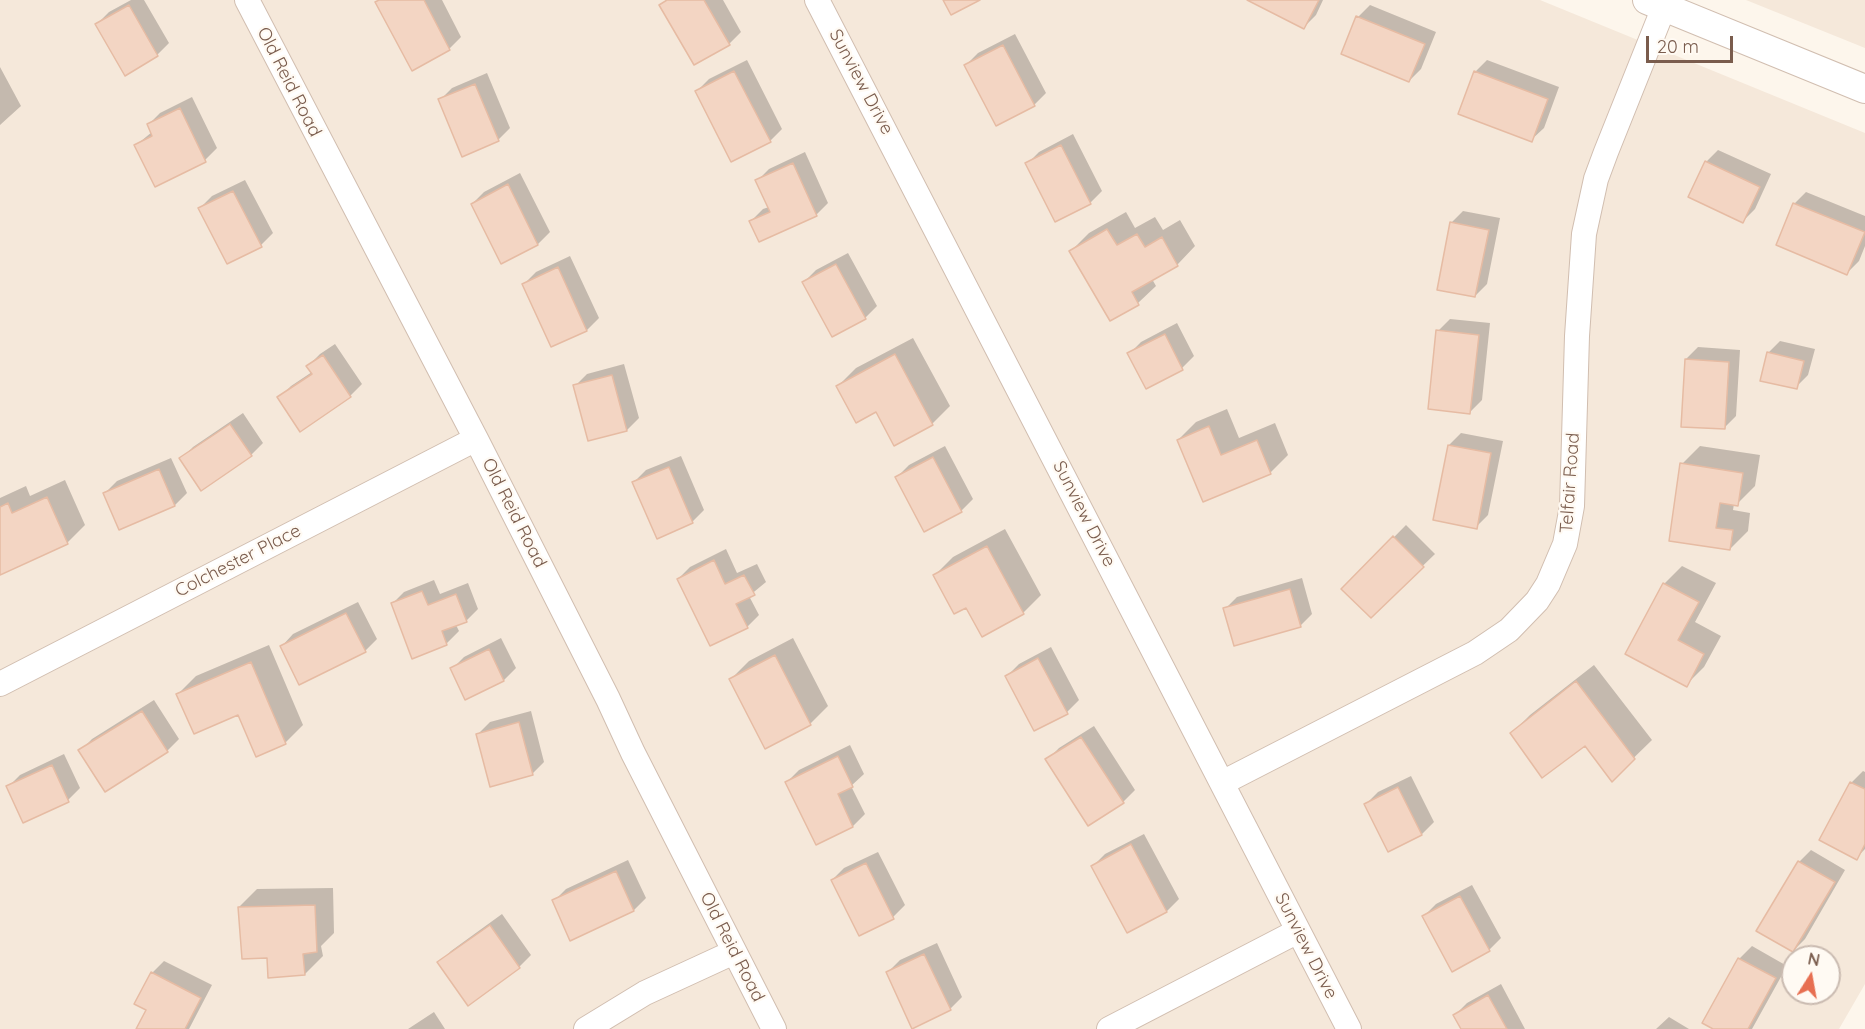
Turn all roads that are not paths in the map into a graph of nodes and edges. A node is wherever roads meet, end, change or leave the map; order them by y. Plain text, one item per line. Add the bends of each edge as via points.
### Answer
1 (247, 0) edge
2 (817, 0) edge
3 (1656, 3) edge
4 (1865, 89) edge
5 (476, 439) junction
6 (0, 684) edge
7 (1222, 783) junction
8 (1298, 932) junction
9 (734, 952) junction
10 (586, 1029) edge
11 (774, 1029) edge
12 (1109, 1029) edge
13 (1349, 1029) edge

1 - 5 street, Old Reid Road
2 - 7 street, Sunview Drive
3 - 4 street
3 - 7 street, Telfair Road via 1596,179 1584,234 1572,506 1565,544 1548,584 1509,630 1475,653
5 - 6 street, Colchester Place
5 - 9 street, Old Reid Road
7 - 8 street, Sunview Drive
8 - 12 street
8 - 13 street, Sunview Drive
9 - 10 street via 645,993
9 - 11 street, Old Reid Road

